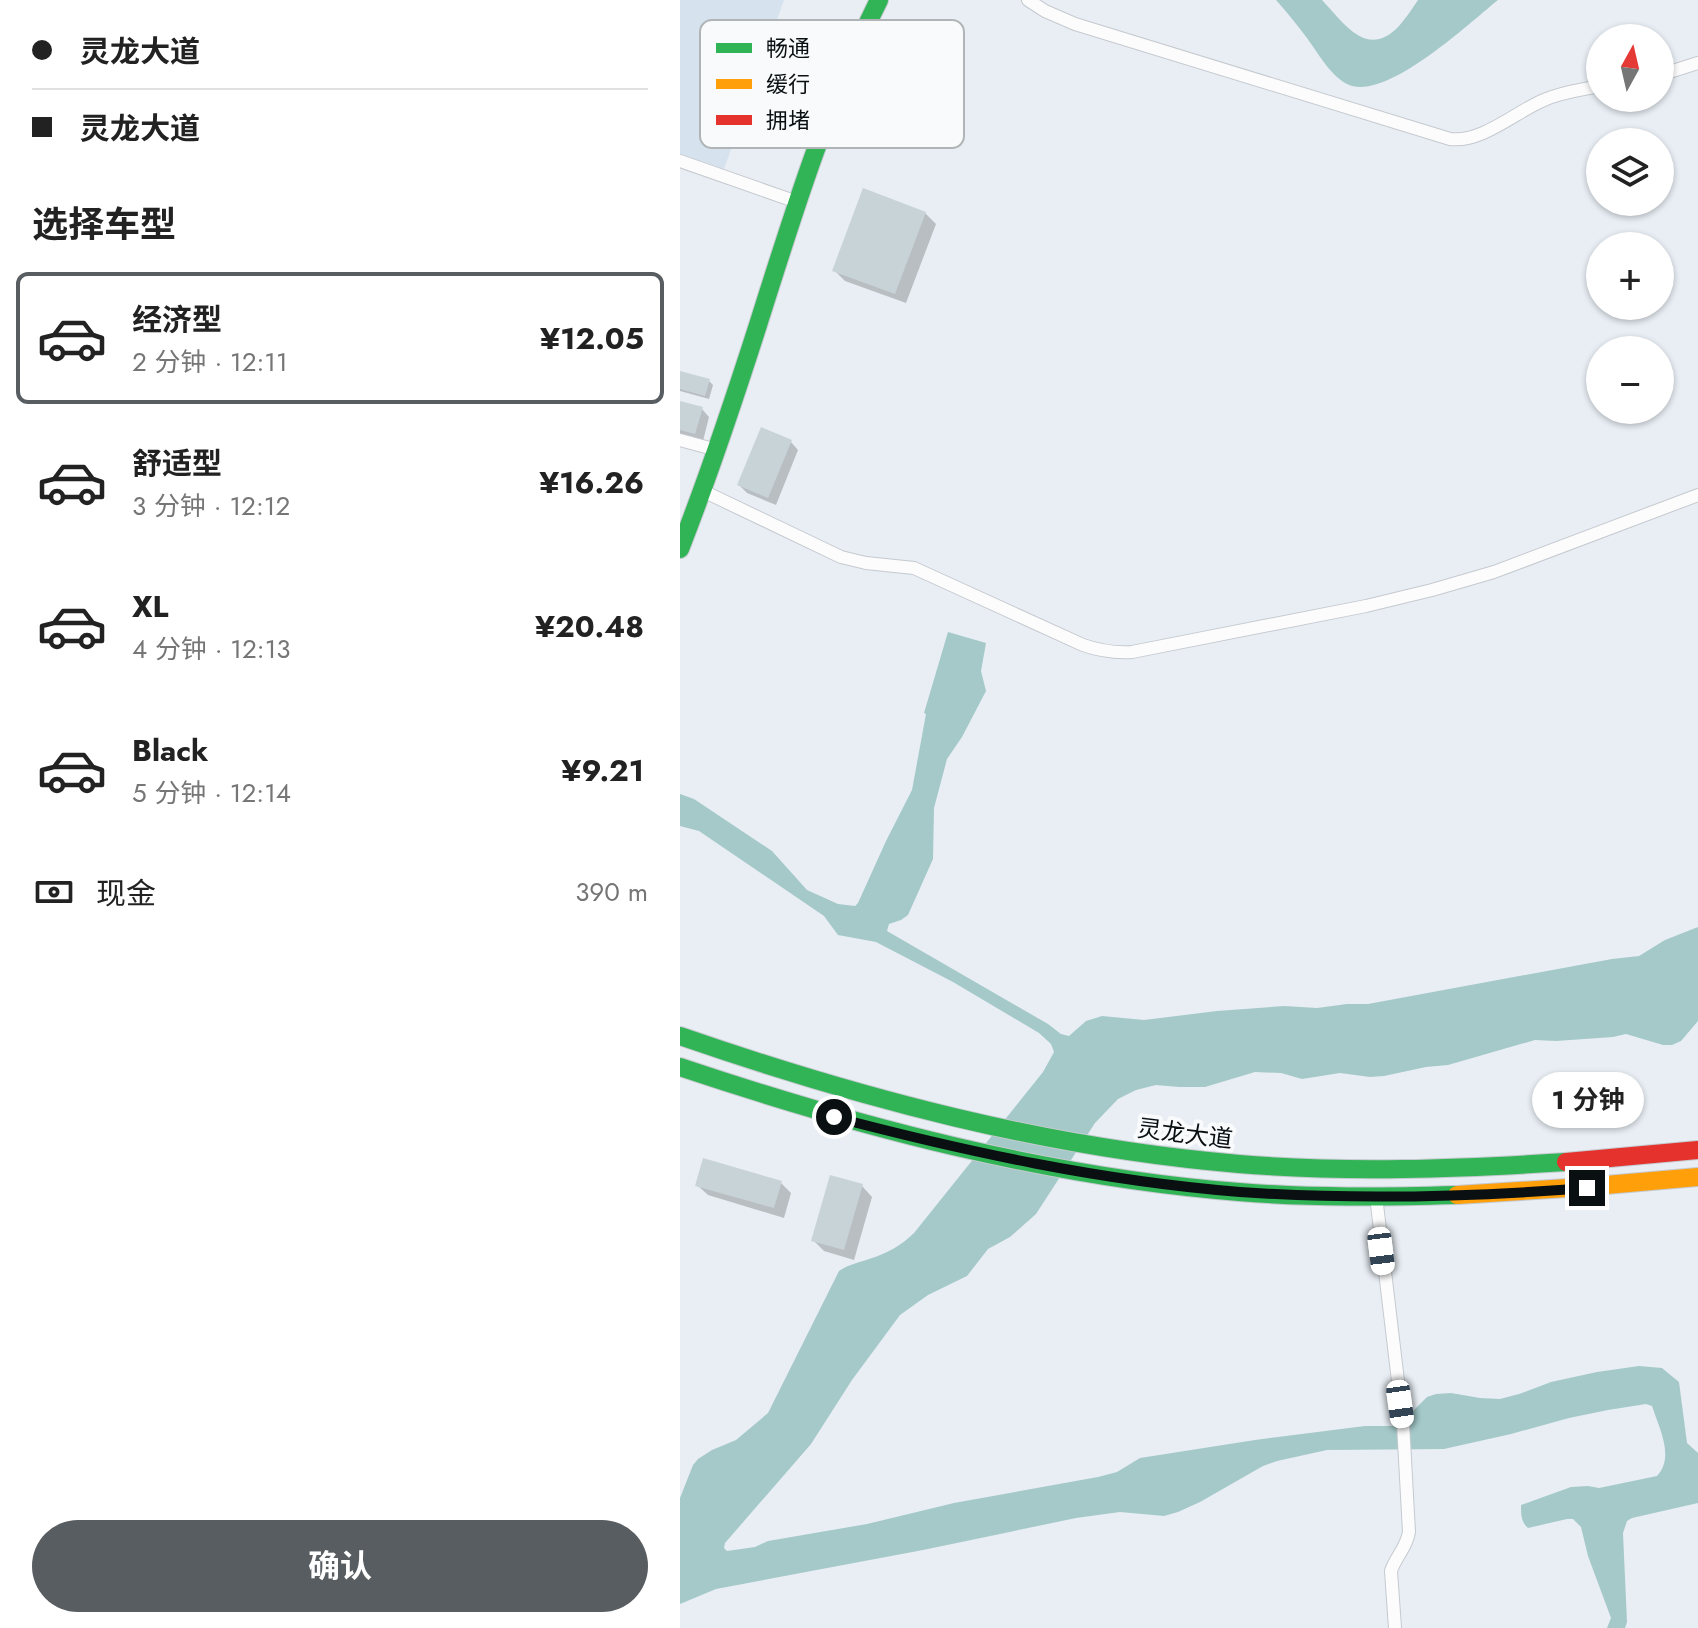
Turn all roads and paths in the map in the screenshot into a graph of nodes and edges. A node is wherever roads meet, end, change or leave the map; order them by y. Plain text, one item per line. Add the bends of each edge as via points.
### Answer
1 (879, 0) edge
2 (1028, 0) edge
3 (869, 20) edge
4 (1698, 63) edge
5 (1674, 71) edge
6 (1586, 89) edge
7 (816, 148) edge
8 (680, 161) edge
9 (797, 202) junction
10 (680, 440) edge
11 (717, 450) junction
12 (703, 491) junction
13 (1698, 495) edge
14 (680, 549) edge
15 (680, 1036) edge
16 (680, 1067) edge
17 (1698, 1150) edge
18 (1698, 1177) edge
19 (1376, 1196) junction
20 (1395, 1628) edge

1 - 3 main road
2 - 6 street via 1075,24 1450,139 1477,135 1541,101
4 - 5 street
7 - 9 main road
8 - 9 street
9 - 11 main road
10 - 11 street
11 - 12 main road
12 - 13 street via 841,557 914,568 1083,645 1119,652 1432,590
12 - 14 main road
15 - 17 main road, 灵龙大道 via 842,1090 981,1125 1097,1147 1242,1164 1513,1166
16 - 19 main road via 834,1117 1083,1172 1240,1192
18 - 19 main road via 1515,1193
19 - 20 street via 1403,1423 1409,1532 1391,1571

